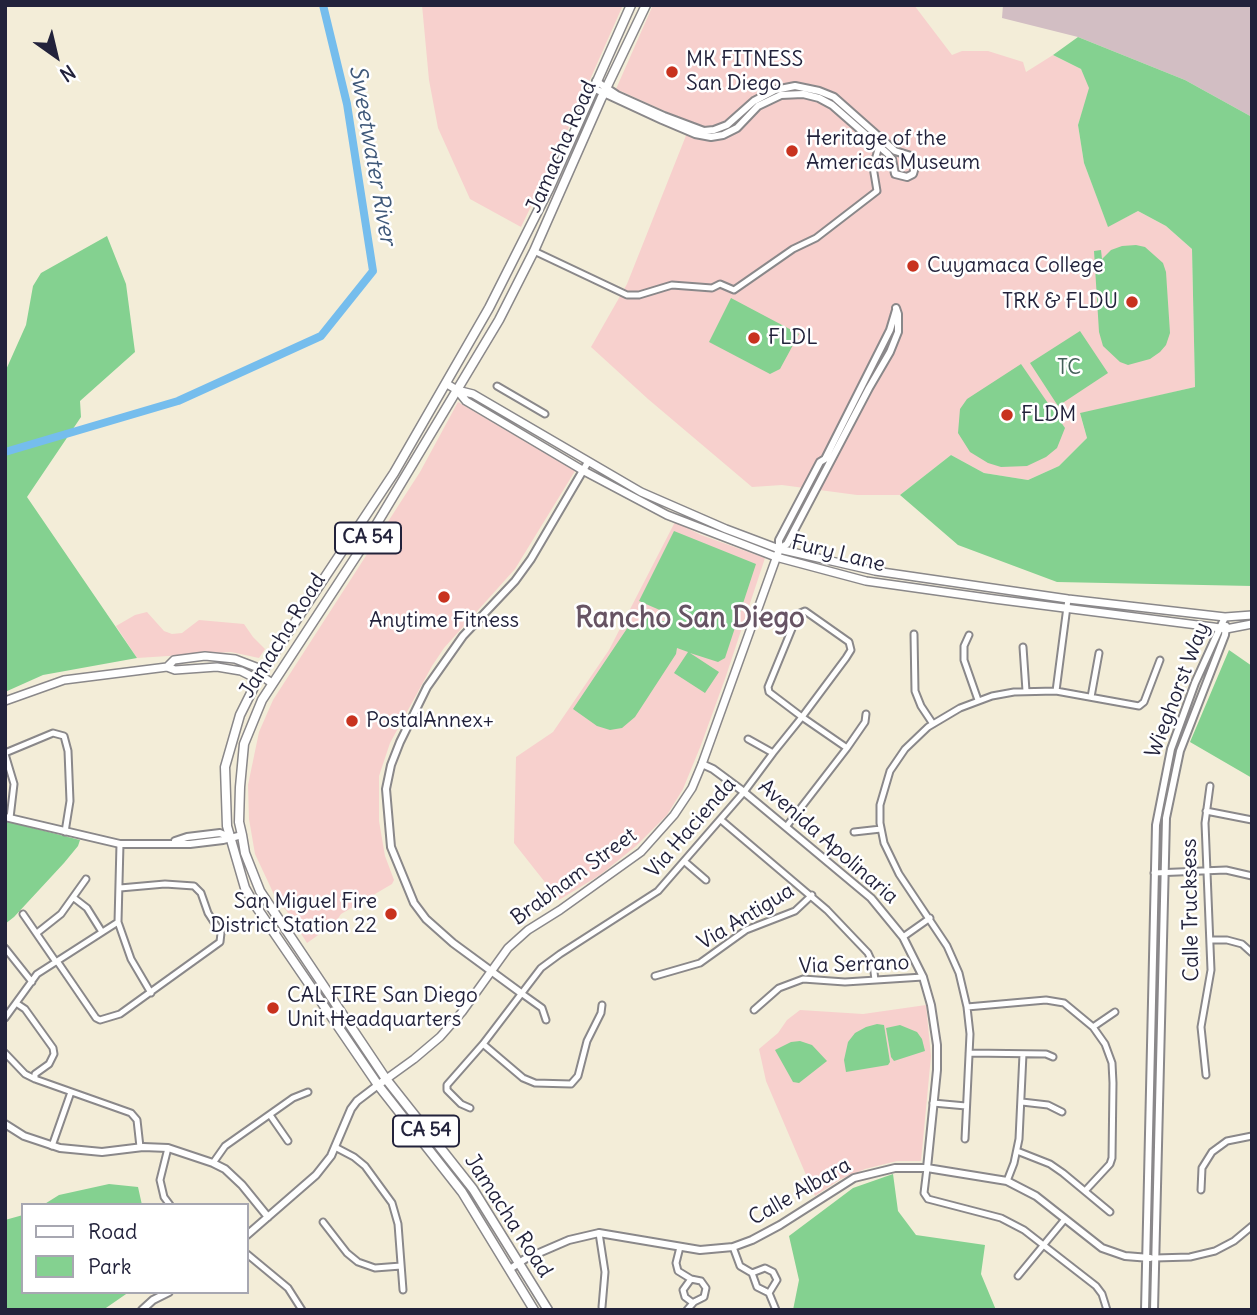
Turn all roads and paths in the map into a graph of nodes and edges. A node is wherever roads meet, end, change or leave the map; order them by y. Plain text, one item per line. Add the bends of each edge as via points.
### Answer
1 (631, 5) edge
2 (646, 5) edge
3 (594, 85) junction
4 (606, 92) junction
5 (880, 142) junction
6 (534, 251) junction
7 (870, 370) junction
8 (447, 384) junction
9 (497, 386) dead end
10 (869, 387) junction
11 (457, 390) junction
12 (545, 414) dead end
13 (588, 462) junction
14 (584, 471) junction
15 (778, 553) junction
16 (1068, 599) junction
17 (1067, 609) junction
18 (1252, 615) edge
19 (1224, 617) junction
20 (1252, 624) edge
21 (1222, 628) junction
22 (914, 634) dead end
23 (969, 635) dead end
24 (1023, 647) dead end
25 (1099, 653) dead end
26 (1160, 660) dead end
27 (260, 675) junction
28 (272, 683) junction
29 (1026, 691) junction
30 (1056, 691) junction
31 (1091, 697) junction
32 (978, 700) junction
33 (5, 701) edge
34 (866, 714) dead end
35 (802, 717) junction
36 (933, 723) junction
37 (748, 738) dead end
38 (847, 748) junction
39 (5, 753) edge
40 (773, 753) junction
41 (702, 764) junction
42 (1210, 786) dead end
43 (744, 792) junction
44 (1206, 811) junction
45 (8, 818) edge
46 (720, 820) junction
47 (1252, 820) edge
48 (786, 827) junction
49 (881, 829) junction
50 (65, 832) junction
51 (854, 832) dead end
52 (242, 835) junction
53 (229, 837) junction
54 (120, 844) junction
55 (684, 861) junction
56 (1207, 871) junction
57 (1154, 873) junction
58 (1164, 873) junction
59 (1252, 876) edge
60 (86, 879) dead end
61 (706, 880) dead end
62 (120, 888) junction
63 (812, 895) junction
64 (74, 898) junction
65 (23, 914) dead end
66 (930, 918) junction
67 (118, 922) junction
68 (102, 932) junction
69 (37, 933) junction
70 (903, 937) junction
71 (1210, 940) junction
72 (5, 948) edge
73 (1252, 953) edge
74 (7, 956) edge
75 (56, 962) junction
76 (491, 970) junction
77 (655, 976) dead end
78 (923, 977) junction
79 (875, 980) junction
80 (32, 982) junction
81 (151, 993) junction
82 (521, 993) junction
83 (16, 1003) junction
84 (602, 1005) dead end
85 (967, 1007) junction
86 (754, 1010) dead end
87 (1115, 1012) dead end
88 (5, 1018) edge
89 (546, 1020) dead end
90 (1093, 1027) junction
91 (483, 1044) junction
92 (5, 1053) edge
93 (969, 1053) junction
94 (1023, 1054) junction
95 (1054, 1057) dead end
96 (1206, 1075) dead end
97 (35, 1079) junction
98 (386, 1079) junction
99 (378, 1085) junction
100 (71, 1092) junction
101 (308, 1092) dead end
102 (1022, 1102) junction
103 (933, 1103) junction
104 (966, 1106) junction
105 (470, 1108) dead end
106 (1062, 1112) dead end
107 (270, 1115) junction
108 (5, 1125) edge
109 (1252, 1136) edge
110 (965, 1139) dead end
111 (288, 1141) dead end
112 (52, 1146) junction
113 (140, 1147) junction
114 (335, 1147) junction
115 (168, 1148) junction
116 (1017, 1151) junction
117 (214, 1163) junction
118 (927, 1168) junction
119 (1007, 1181) junction
120 (1201, 1190) dead end
121 (1086, 1191) junction
122 (169, 1203) edge
123 (1110, 1212) dead end
124 (268, 1217) junction
125 (1065, 1219) junction
126 (323, 1222) dead end
127 (1252, 1226) edge
128 (599, 1233) junction
129 (248, 1234) edge
130 (1044, 1245) junction
131 (680, 1247) junction
132 (733, 1247) junction
133 (248, 1255) edge
134 (1146, 1258) junction
135 (1156, 1258) junction
136 (519, 1262) junction
137 (401, 1266) junction
138 (510, 1269) junction
139 (752, 1273) junction
140 (1018, 1276) dead end
141 (691, 1279) junction
142 (403, 1290) dead end
143 (769, 1293) junction
144 (165, 1294) edge
145 (693, 1303) junction
146 (602, 1307) dead end
147 (142, 1310) edge
148 (302, 1310) edge
149 (534, 1310) edge
150 (548, 1310) edge
151 (687, 1310) edge
152 (776, 1310) edge
153 (1107, 1310) edge
154 (1145, 1310) edge
155 (1154, 1310) edge

1 - 3 main road, Jamacha Road / CA 54
2 - 4 main road, Jamacha Road / CA 54
3 - 4 street
3 - 8 main road, Jamacha Road / CA 54 via 549,189
4 - 5 street via 710,137 737,128 758,106 781,94 803,94 832,105
4 - 6 main road, Jamacha Road / CA 54
5 - 5 street via 892,159 895,174 913,174 911,156
5 - 6 street via 873,167 877,191 816,238 734,290 720,284 712,288 672,285 627,295
6 - 11 main road, Jamacha Road / CA 54
7 - 10 street
7 - 10 street via 896,308 898,332
7 - 15 street via 779,540
8 - 11 main road, Fury Lane
8 - 27 main road, Jamacha Road / CA 54 via 394,473
9 - 12 street
10 - 15 street
11 - 13 main road, Fury Lane via 473,394
11 - 14 main road, Fury Lane via 466,401
11 - 28 main road, Jamacha Road / CA 54 via 370,535
13 - 14 street
13 - 15 main road, Fury Lane via 641,492
14 - 15 main road, Fury Lane via 667,515
14 - 76 street via 531,559 463,636 427,687 400,742 386,789 391,847 414,903 453,943
15 - 16 main road, Fury Lane
15 - 17 main road, Fury Lane via 866,581
15 - 41 main road, Brabham Street
16 - 17 street
16 - 19 main road, Fury Lane
17 - 21 main road, Fury Lane
17 - 30 street
18 - 19 main road, Fury Lane
19 - 21 street, Wieghorst Way
20 - 21 main road, Fury Lane
21 - 57 street, Wieghorst Way via 1171,749 1156,825
21 - 58 street, Wieghorst Way via 1168,801
22 - 36 street via 915,691
23 - 32 street via 964,660
24 - 29 street
25 - 31 street
26 - 31 street via 1139,706
27 - 28 main road
27 - 33 main road via 250,663 218,657 174,660 167,667 64,680
27 - 53 main road, Jamacha Road / CA 54 via 240,715 225,767
28 - 52 main road, Jamacha Road / CA 54 via 244,744
29 - 30 street
29 - 32 street
30 - 31 street
32 - 36 street
34 - 38 street
35 - 35 street, Via Hacienda via 768,687 797,614 805,611 849,642 851,650
35 - 38 street
35 - 40 street, Via Hacienda
36 - 49 street via 893,764 880,804
37 - 40 street
38 - 48 street
39 - 45 street via 13,784
39 - 50 street via 53,733 64,736 70,800
40 - 43 street, Via Hacienda
41 - 43 street, Avenida Apolinaria
41 - 76 main road, Brabham Street via 674,815 641,852 528,930
42 - 44 street, Calle Trucksess
43 - 46 street, Via Hacienda
43 - 48 street, Avenida Apolinaria
44 - 47 street
44 - 56 street, Calle Trucksess
45 - 50 street
46 - 55 street, Via Hacienda
46 - 63 street
48 - 70 street, Avenida Apolinaria via 871,898
49 - 51 street
49 - 66 street via 895,868
50 - 54 street
52 - 53 street
52 - 98 main road, Jamacha Road / CA 54 via 260,891
53 - 54 street via 190,844
53 - 99 main road, Jamacha Road / CA 54 via 253,902
54 - 62 street
55 - 61 street
55 - 82 street, Via Hacienda via 658,891 552,959
56 - 58 street
56 - 59 street
56 - 71 street, Calle Trucksess
57 - 58 street
57 - 134 street, Wieghorst Way
58 - 135 street, Wieghorst Way
60 - 64 street
62 - 67 street
62 - 81 street via 194,886 221,933 216,945
63 - 77 street, Via Antigua via 794,911 750,928 700,963
63 - 79 street via 868,953
64 - 68 street via 87,908
64 - 69 street
65 - 69 street
66 - 70 street
66 - 85 street via 957,968
67 - 68 street
67 - 81 street
68 - 75 street
69 - 75 street
70 - 78 street, Avenida Apolinaria
71 - 73 street via 1242,944
71 - 96 street, Calle Trucksess via 1209,987 1201,1027
72 - 74 street
74 - 80 street
75 - 80 street
75 - 81 street via 100,1020 120,1014
76 - 82 street
76 - 98 main road, Brabham Street via 440,1037
78 - 79 street, Via Serrano
78 - 103 street, Avenida Apolinaria via 937,1045
79 - 86 street, Via Serrano via 803,979 779,988
80 - 83 street
82 - 89 street via 542,1008
82 - 91 street, Via Hacienda
83 - 88 street
83 - 97 street via 25,1009 54,1054
84 - 91 street via 578,1076 571,1084 523,1078
85 - 90 street via 1054,1000
85 - 93 street
87 - 90 street
90 - 121 street via 1112,1063 1112,1158
91 - 105 street, Via Hacienda via 446,1087
92 - 97 street
93 - 94 street
93 - 104 street
94 - 95 street
94 - 102 street
97 - 100 street
98 - 99 main road, Brabham Street
98 - 136 main road, Jamacha Road / CA 54 via 468,1182
99 - 114 street, Brabham Street via 357,1101
99 - 138 main road, Jamacha Road / CA 54 via 461,1192
100 - 112 street
100 - 113 street via 131,1113 137,1120
101 - 107 street
102 - 106 street
102 - 116 street
103 - 104 street
103 - 118 street, Avenida Apolinaria
104 - 110 street
107 - 111 street
107 - 117 street via 225,1146
108 - 112 street
109 - 120 street via 1227,1141 1212,1152 1202,1168
112 - 113 street via 102,1152
113 - 115 street
114 - 124 street, Brabham Street via 316,1175
114 - 137 street via 365,1166 392,1203
115 - 117 street
115 - 122 street via 160,1186
116 - 119 street
116 - 121 street via 1050,1164
117 - 124 street via 242,1185
118 - 119 street, Calle Albara
118 - 130 street via 924,1193 932,1202 1001,1218
118 - 132 street, Calle Albara via 895,1168 854,1178 780,1225
119 - 125 street, Calle Albara
121 - 123 street
124 - 129 street, Brabham Street
125 - 130 street
125 - 134 street, Calle Albara via 1102,1248
126 - 137 street via 358,1262 375,1268
127 - 135 street, Calle Albara via 1214,1251 1190,1258
128 - 131 street, Calle Albara
128 - 136 street, Calle Albara via 569,1240
128 - 146 street via 605,1272
130 - 140 street
130 - 153 street via 1096,1286
131 - 132 street, Calle Albara
131 - 141 street via 677,1268
132 - 139 street via 740,1266
133 - 148 street via 288,1288
134 - 135 street, Calle Albara
134 - 154 street, Wieghorst Way
135 - 155 street, Wieghorst Way
136 - 138 street, Calle Albara
136 - 150 main road, Jamacha Road / CA 54
137 - 142 street
138 - 149 main road, Jamacha Road / CA 54
139 - 143 street via 757,1287
139 - 143 street via 765,1268 774,1272 777,1280
141 - 145 street via 683,1290
141 - 145 street via 703,1282 706,1294
143 - 152 street
144 - 147 street
145 - 151 street

